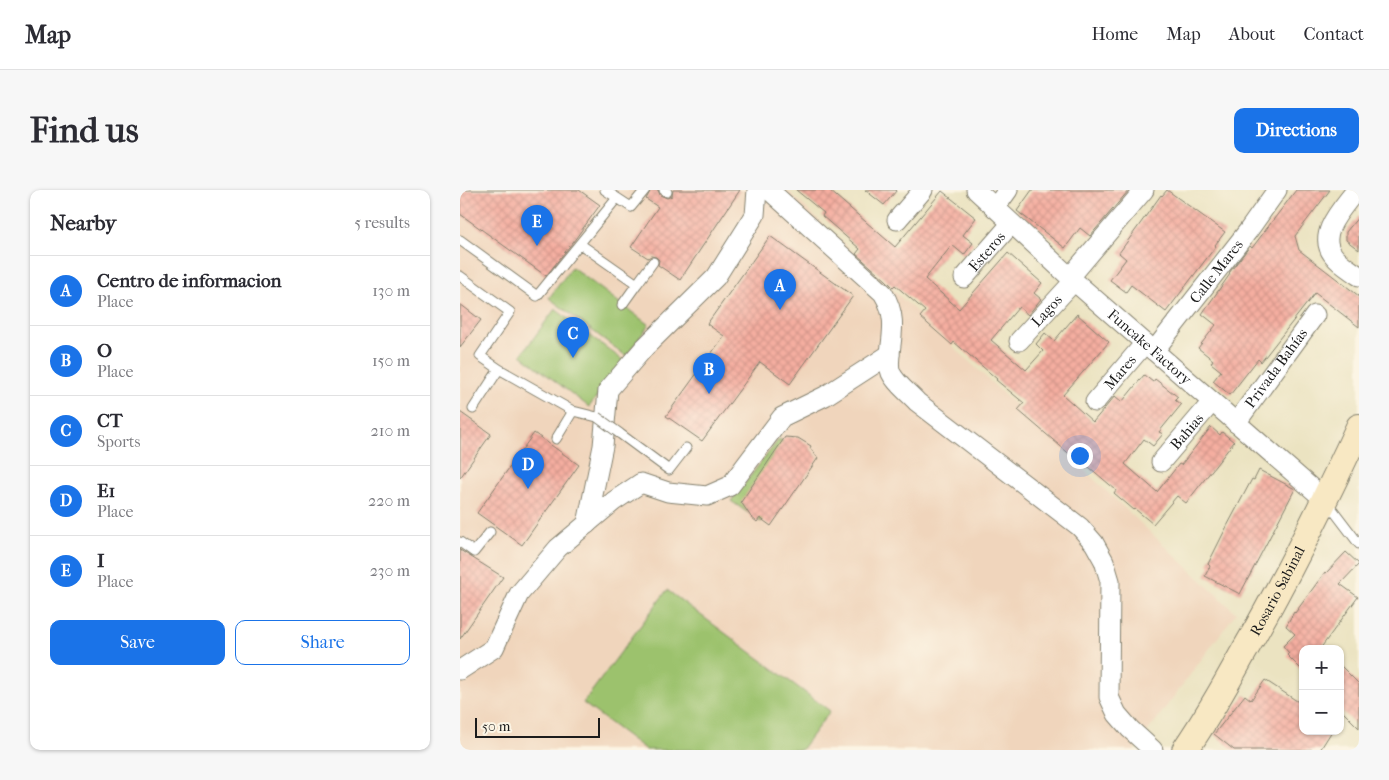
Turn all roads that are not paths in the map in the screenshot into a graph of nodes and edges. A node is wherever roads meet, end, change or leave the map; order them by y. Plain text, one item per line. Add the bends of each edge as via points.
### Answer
1 (605, 190) edge
2 (645, 190) edge
3 (757, 190) edge
4 (769, 190) edge
5 (923, 190) edge
6 (976, 190) edge
7 (1008, 190) edge
8 (1144, 190) edge
9 (1277, 190) edge
10 (1356, 190) edge
11 (617, 198) junction
12 (995, 208) junction
13 (897, 220) dead end
14 (1011, 224) junction
15 (460, 240) edge
16 (580, 244) junction
17 (653, 262) dead end
18 (460, 276) edge
19 (1359, 276) edge
20 (964, 278) dead end
21 (1072, 279) junction
22 (637, 284) junction
23 (622, 305) dead end
24 (1315, 315) dead end
25 (1019, 341) dead end
26 (1149, 347) junction
27 (890, 354) junction
28 (499, 369) junction
29 (1095, 402) dead end
30 (1212, 402) junction
31 (473, 409) dead end
32 (573, 411) junction
33 (1236, 423) junction
34 (1359, 428) edge
35 (556, 440) dead end
36 (686, 448) dead end
37 (1161, 462) dead end
38 (1325, 500) junction
39 (587, 524) junction
40 (490, 532) dead end
41 (460, 542) edge
42 (1359, 544) edge
43 (460, 670) edge
44 (1153, 750) edge
45 (1185, 750) edge

1 - 11 lane
2 - 11 lane via 631,206
3 - 39 street via 755,215 716,277 645,347 608,390 604,446
4 - 27 street via 883,293 893,317
5 - 13 street
6 - 12 street, Funcake Factory
7 - 12 street, Esteros
8 - 21 street, Lagos
9 - 26 street, Calle Mares via 1248,231
10 - 19 street via 1333,222 1328,239 1334,257
11 - 16 lane
12 - 14 street, Funcake Factory
14 - 20 street, Esteros
14 - 21 street, Funcake Factory
15 - 16 lane via 537,296
16 - 22 lane
17 - 22 lane
18 - 28 lane via 510,312 480,356
21 - 25 street, Lagos
21 - 26 street, Funcake Factory
22 - 23 lane
24 - 33 street, Privada Bahías
26 - 29 street, Mares
26 - 30 street, Funcake Factory
27 - 39 street via 825,396 782,417 730,486 707,496 668,492 641,483
27 - 44 street via 890,372 917,402 1080,527 1094,542 1110,581 1109,697 1117,714
28 - 31 lane
28 - 32 lane
30 - 33 street, Funcake Factory
30 - 37 street, Bahias
32 - 35 lane
32 - 36 lane, bridge via 597,417 669,470
33 - 38 street, Funcake Factory
34 - 38 main road, Rosario Sabinal
38 - 42 lane
38 - 45 main road, Rosario Sabinal via 1267,612
39 - 43 street via 558,548 519,594 494,648
40 - 41 lane via 474,552

